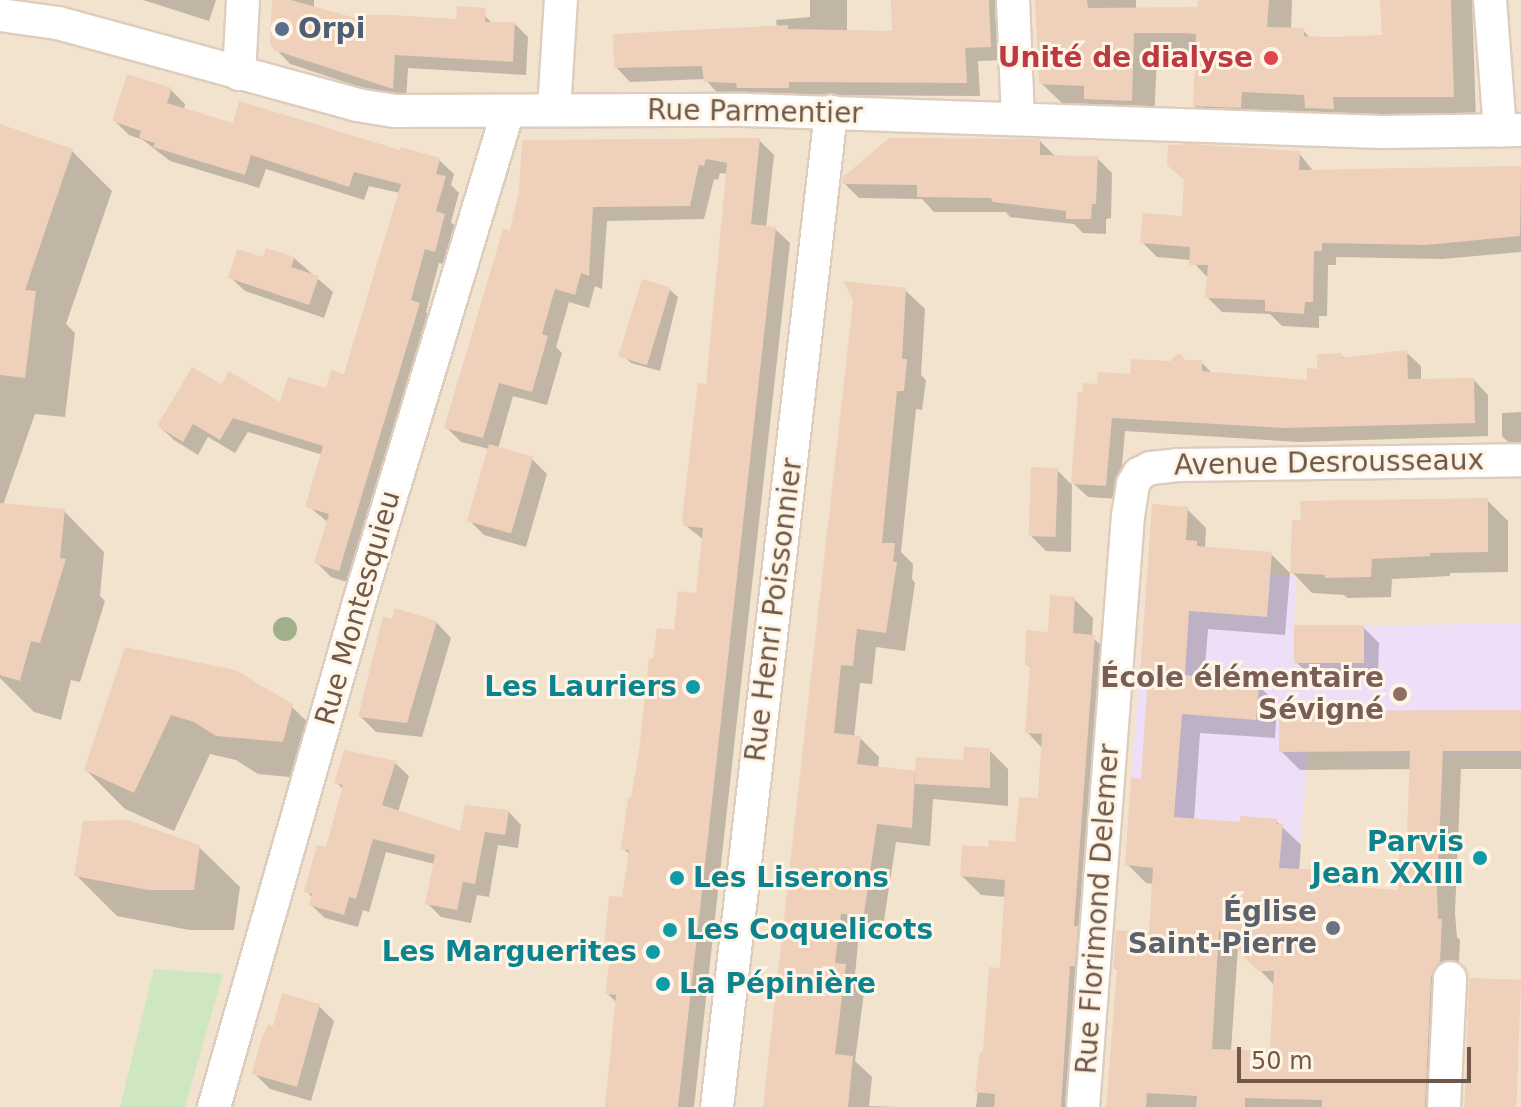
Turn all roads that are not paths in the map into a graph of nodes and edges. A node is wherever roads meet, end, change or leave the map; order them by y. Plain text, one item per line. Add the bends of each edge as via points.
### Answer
1 (243, 0) edge
2 (561, 0) edge
3 (1013, 0) edge
4 (1490, 0) edge
5 (0, 15) edge
6 (239, 74) junction
7 (554, 110) junction
8 (508, 111) junction
9 (831, 112) junction
10 (1018, 117) junction
11 (1510, 130) edge
12 (1521, 460) edge
13 (1139, 474) joint
14 (1450, 978) dead end
15 (214, 1107) edge
16 (717, 1107) edge
17 (1083, 1107) edge
18 (1444, 1107) edge

1 - 6 street
2 - 7 street
3 - 10 street
4 - 11 street
5 - 6 street, Rue Parmentier via 58,23
6 - 8 street, Rue Parmentier via 377,109
7 - 8 street, Rue Parmentier
7 - 9 street, Rue Parmentier
8 - 15 street, Rue Montesquieu
9 - 10 street, Rue Parmentier
9 - 16 street, Rue Henri Poissonnier
10 - 11 street, Rue Parmentier via 1382,132
12 - 13 street, Avenue Desrousseaux via 1178,465
13 - 17 street, Rue Florimond Delemer via 1128,516
14 - 18 street

